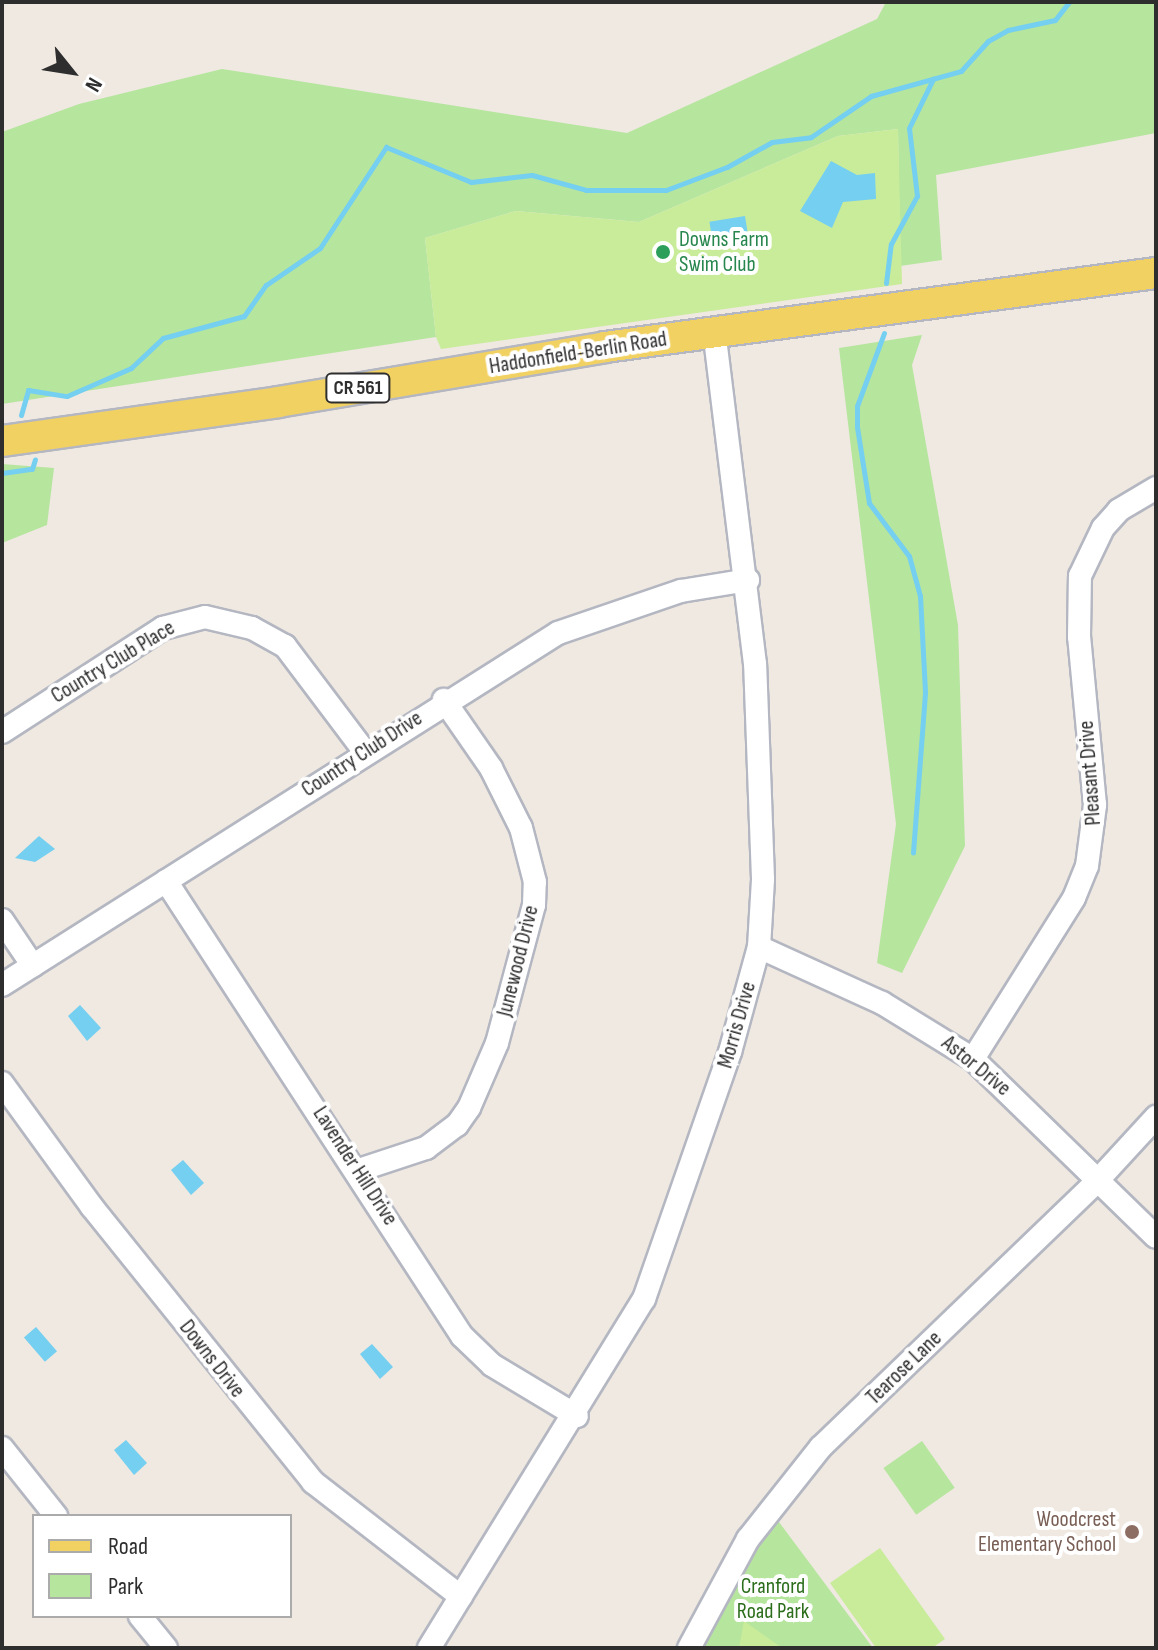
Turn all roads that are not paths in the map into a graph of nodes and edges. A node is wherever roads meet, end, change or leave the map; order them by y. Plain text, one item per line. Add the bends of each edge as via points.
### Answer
1 (1156, 273) edge
2 (714, 332) junction
3 (2, 441) edge
4 (1156, 488) edge
5 (748, 580) junction
6 (444, 700) junction
7 (2, 732) edge
8 (365, 752) junction
9 (166, 881) junction
10 (2, 920) edge
11 (759, 947) junction
12 (33, 966) junction
13 (2, 985) edge
14 (973, 1059) junction
15 (2, 1083) edge
16 (1156, 1117) edge
17 (359, 1170) junction
18 (1098, 1180) junction
19 (1156, 1237) edge
20 (577, 1416) junction
21 (2, 1448) edge
22 (54, 1514) edge
23 (461, 1597) junction
24 (142, 1618) edge
25 (166, 1648) edge
26 (429, 1648) edge
27 (689, 1648) edge

1 - 2 main road, Haddonfield-Berlin Road / CR 561
2 - 3 main road, Haddonfield-Berlin Road / CR 561
2 - 5 street, Morris Drive
4 - 14 street, Pleasant Drive via 1111,519 1080,576 1079,637 1095,805 1087,866 1074,898
5 - 6 street, Country Club Drive via 681,591 600,616 558,633
5 - 11 street, Morris Drive via 760,750
6 - 8 street, Country Club Drive
6 - 17 street, Junewood Drive via 491,768 521,828 535,882 534,905 497,1043 469,1108 457,1125 426,1148
7 - 8 street, Country Club Place via 163,628 205,617 252,628 285,646
8 - 9 street, Country Club Drive
9 - 12 street, Country Club Drive
9 - 17 street, Lavender Hill Drive
10 - 12 street
11 - 14 street, Astor Drive via 882,1003
11 - 20 street, Morris Drive via 730,1052 644,1299
12 - 13 street, Country Club Drive
14 - 18 street, Astor Drive
15 - 23 street, Downs Drive via 92,1207 313,1482
16 - 18 street, Tearose Lane
17 - 20 street, Lavender Hill Drive via 462,1336 492,1365
18 - 19 street, Astor Drive
18 - 27 street, Tearose Lane via 821,1447 748,1539
20 - 23 street, Morris Drive
21 - 22 street
23 - 26 street, Morris Drive
24 - 25 street

